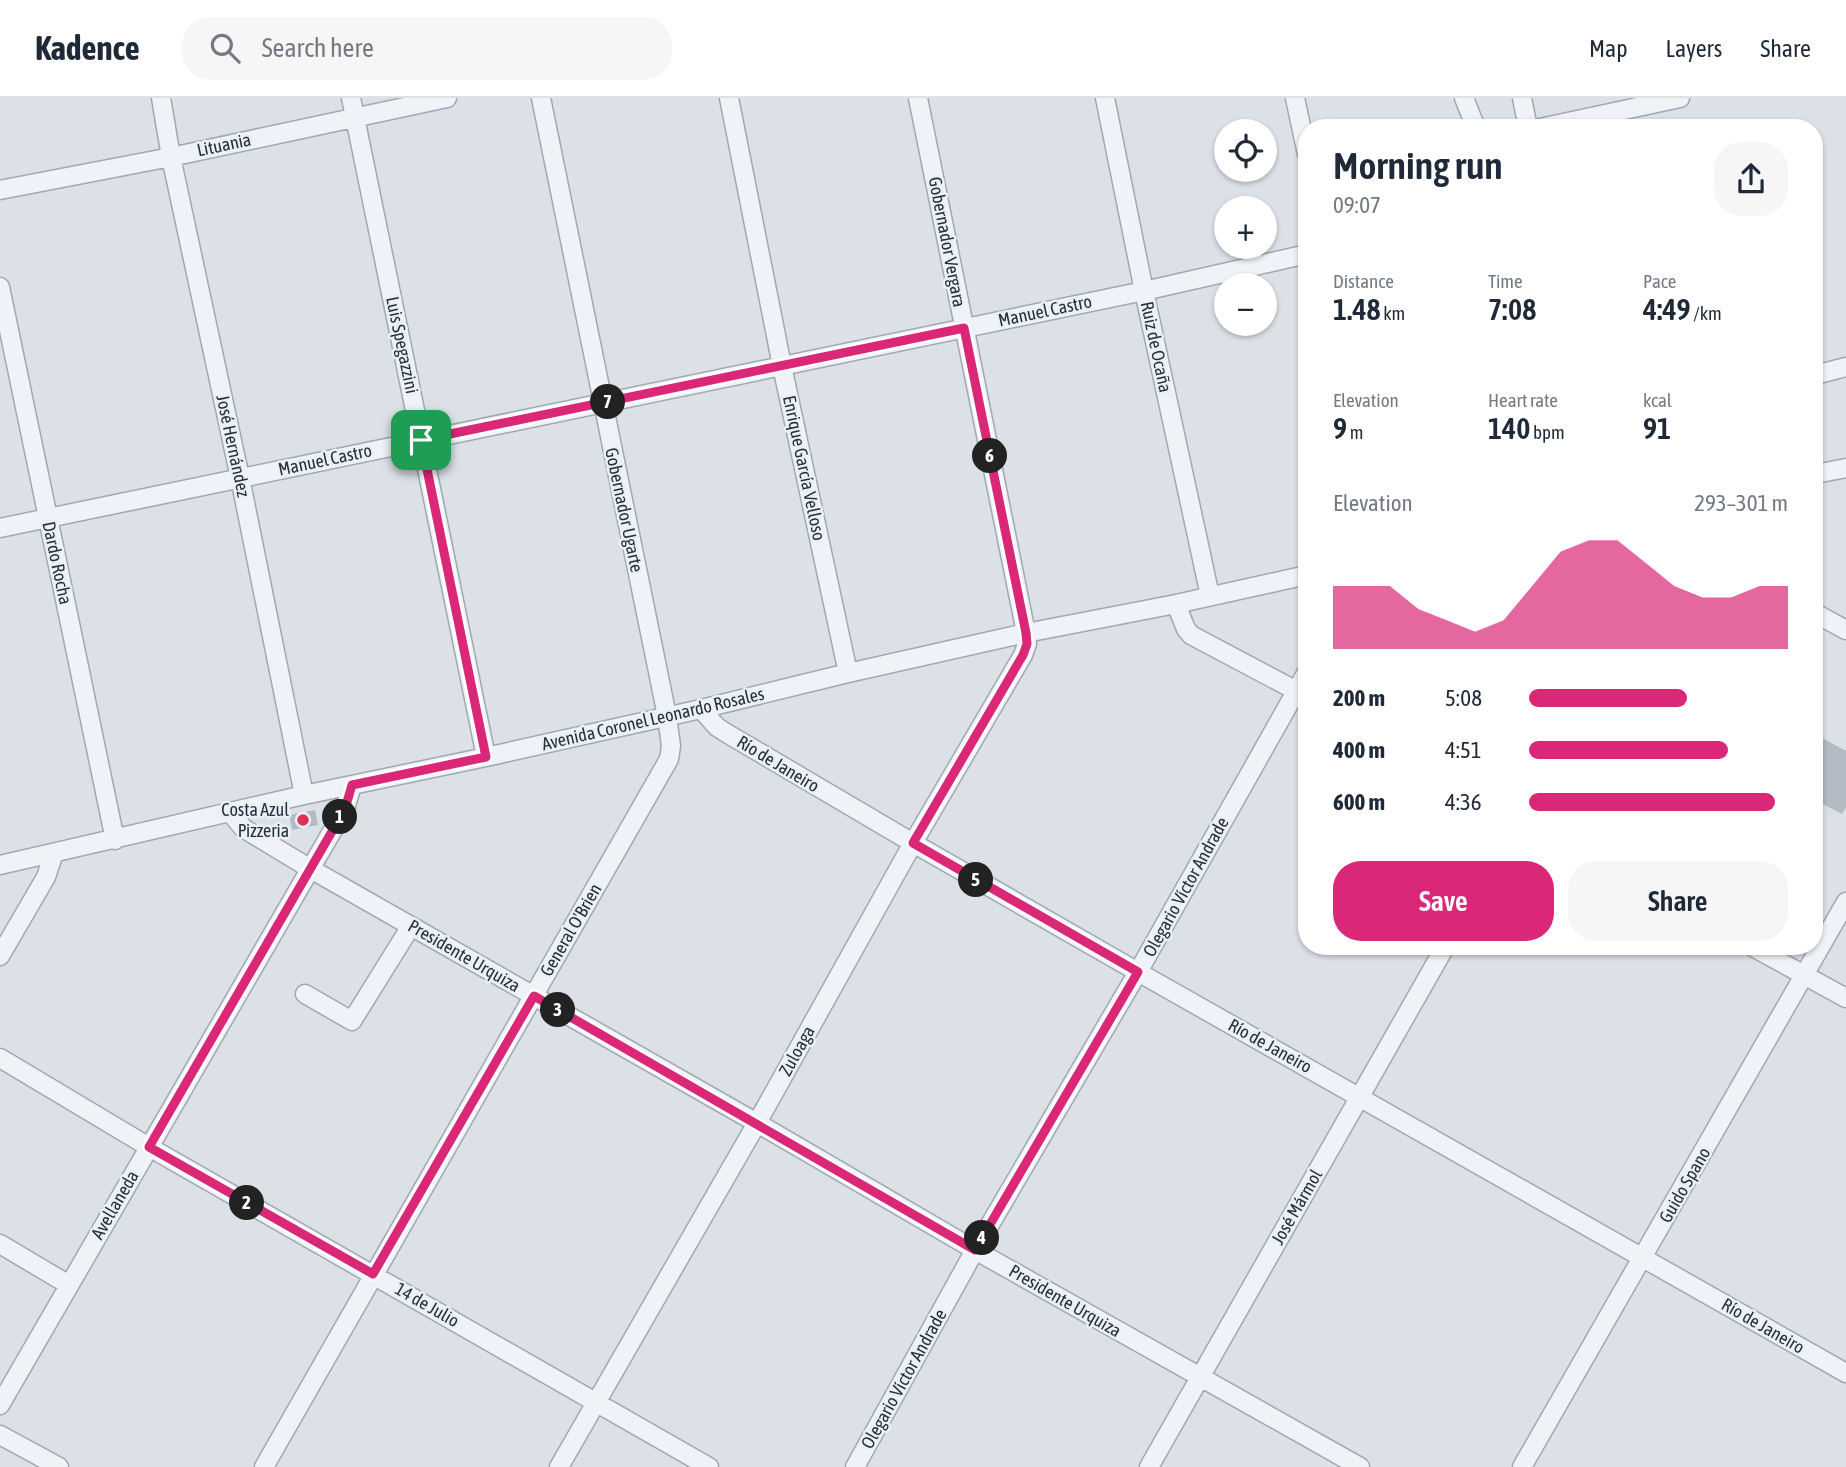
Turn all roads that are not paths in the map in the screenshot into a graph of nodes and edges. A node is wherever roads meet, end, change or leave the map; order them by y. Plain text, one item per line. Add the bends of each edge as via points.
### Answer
1 (161, 98) edge
2 (351, 98) edge
3 (447, 98) edge
4 (541, 98) edge
5 (729, 98) edge
6 (918, 98) edge
7 (1105, 98) edge
8 (1295, 98) edge
9 (1464, 98) edge
10 (1522, 98) edge
11 (1681, 98) edge
12 (355, 117) junction
13 (1300, 119) edge
14 (1472, 119) edge
15 (1526, 119) edge
16 (1582, 119) edge
17 (172, 157) junction
18 (0, 190) edge
19 (1298, 256) edge
20 (0, 287) edge
21 (1144, 291) junction
22 (964, 328) junction
23 (782, 366) junction
24 (1846, 367) edge
25 (1823, 373) edge
26 (602, 404) junction
27 (421, 440) junction
28 (1846, 468) edge
29 (1823, 472) edge
30 (240, 478) junction
31 (48, 518) junction
32 (0, 528) edge
33 (1298, 577) edge
34 (1210, 596) junction
35 (1176, 604) junction
36 (1823, 617) edge
37 (1846, 630) edge
38 (1026, 633) junction
39 (848, 673) junction
40 (1298, 692) edge
41 (1298, 701) edge
42 (701, 709) junction
43 (667, 716) junction
44 (486, 757) junction
45 (352, 785) junction
46 (304, 795) junction
47 (230, 812) junction
48 (115, 840) junction
49 (913, 843) junction
50 (54, 853) junction
51 (0, 865) edge
52 (309, 868) junction
53 (1846, 902) edge
54 (411, 926) junction
55 (1823, 943) edge
56 (1440, 955) edge
57 (1768, 955) edge
58 (1816, 955) edge
59 (0, 956) edge
60 (1138, 972) junction
61 (1805, 975) junction
62 (305, 994) dead end
63 (534, 996) junction
64 (1846, 998) edge
65 (0, 1058) edge
66 (1359, 1096) junction
67 (757, 1123) junction
68 (149, 1147) junction
69 (0, 1244) edge
70 (975, 1250) junction
71 (1643, 1257) junction
72 (373, 1274) junction
73 (69, 1284) junction
74 (1846, 1373) edge
75 (1199, 1378) junction
76 (596, 1402) junction
77 (0, 1405) edge
78 (0, 1435) edge
79 (59, 1467) edge
80 (264, 1467) edge
81 (559, 1467) edge
82 (709, 1467) edge
83 (855, 1467) edge
84 (1149, 1467) edge
85 (1360, 1467) edge
86 (1522, 1467) edge

1 - 17 street, José Hernández
2 - 12 street, Luis Spegazzini
3 - 12 street, Lituania
4 - 26 street, Gobernador Ugarte
5 - 23 street, Enrique García Velloso
6 - 22 street, Gobernador Vergara
7 - 21 street, Ruiz de Ocaña
8 - 13 street
9 - 14 street
10 - 15 street
11 - 16 street
12 - 17 street, Lituania
12 - 27 street, Luis Spegazzini
17 - 18 street, Lituania
17 - 30 street, José Hernández
19 - 21 street, Manuel Castro
20 - 31 street, Dardo Rocha
21 - 22 street, Manuel Castro
21 - 34 street, Ruiz de Ocaña
22 - 23 street, Manuel Castro
22 - 38 street, Gobernador Vergara
23 - 26 street, Manuel Castro
23 - 39 street, Enrique García Velloso
24 - 25 street
26 - 27 street, Manuel Castro
26 - 43 street, Gobernador Ugarte
27 - 30 street, Manuel Castro
27 - 44 street, Luis Spegazzini
28 - 29 street
30 - 31 street, Manuel Castro
30 - 46 street, José Hernández
31 - 32 street, Manuel Castro
31 - 48 street, Dardo Rocha
33 - 34 street, Avenida Coronel Leonardo Rosales
34 - 35 street, Avenida Coronel Leonardo Rosales
35 - 38 street, Avenida Coronel Leonardo Rosales
35 - 40 street via 1191,635
36 - 37 street
38 - 39 street, Avenida Coronel Leonardo Rosales
38 - 49 street, Zuloaga via 1023,655
39 - 42 street, Avenida Coronel Leonardo Rosales
41 - 60 street, Olegario Víctor Andrade
42 - 43 street, Avenida Coronel Leonardo Rosales
42 - 49 street, Río de Janeiro via 728,734
43 - 44 street, Avenida Coronel Leonardo Rosales
43 - 63 street, General O'Brien via 669,759
44 - 45 street, Avenida Coronel Leonardo Rosales
45 - 46 street, Avenida Coronel Leonardo Rosales
45 - 52 street, Avellaneda via 345,809
46 - 47 street, Avenida Coronel Leonardo Rosales
47 - 48 street, Avenida Coronel Leonardo Rosales
47 - 52 street, Presidente Urquiza via 243,828
48 - 50 street, Avenida Coronel Leonardo Rosales
49 - 60 street, Río de Janeiro
49 - 67 street, Zuloaga
50 - 51 street, Avenida Coronel Leonardo Rosales
50 - 59 street via 46,877
52 - 54 street, Presidente Urquiza
52 - 68 street, Avellaneda
53 - 55 street, Guido Spano
54 - 62 street via 352,1021
54 - 63 street, Presidente Urquiza
56 - 66 street, José Mármol
57 - 61 street
58 - 61 street, Guido Spano
60 - 66 street, Río de Janeiro
60 - 70 street, Olegario Víctor Andrade
61 - 64 street
61 - 71 street, Guido Spano
63 - 67 street, Presidente Urquiza
63 - 72 street, General O'Brien
65 - 68 street, 14 de Julio
66 - 71 street, Río de Janeiro
66 - 75 street, José Mármol
67 - 70 street, Presidente Urquiza
67 - 76 street, Zuloaga
68 - 72 street, 14 de Julio
68 - 73 street, Avellaneda
69 - 73 street
70 - 75 street, Presidente Urquiza
70 - 83 street, Olegario Víctor Andrade
71 - 74 street, Río de Janeiro
71 - 86 street, Guido Spano
72 - 76 street, 14 de Julio
72 - 80 street, General O'Brien
73 - 77 street, Avellaneda
75 - 84 street, José Mármol
75 - 85 street, Presidente Urquiza
76 - 81 street, Zuloaga
76 - 82 street, 14 de Julio
78 - 79 street

